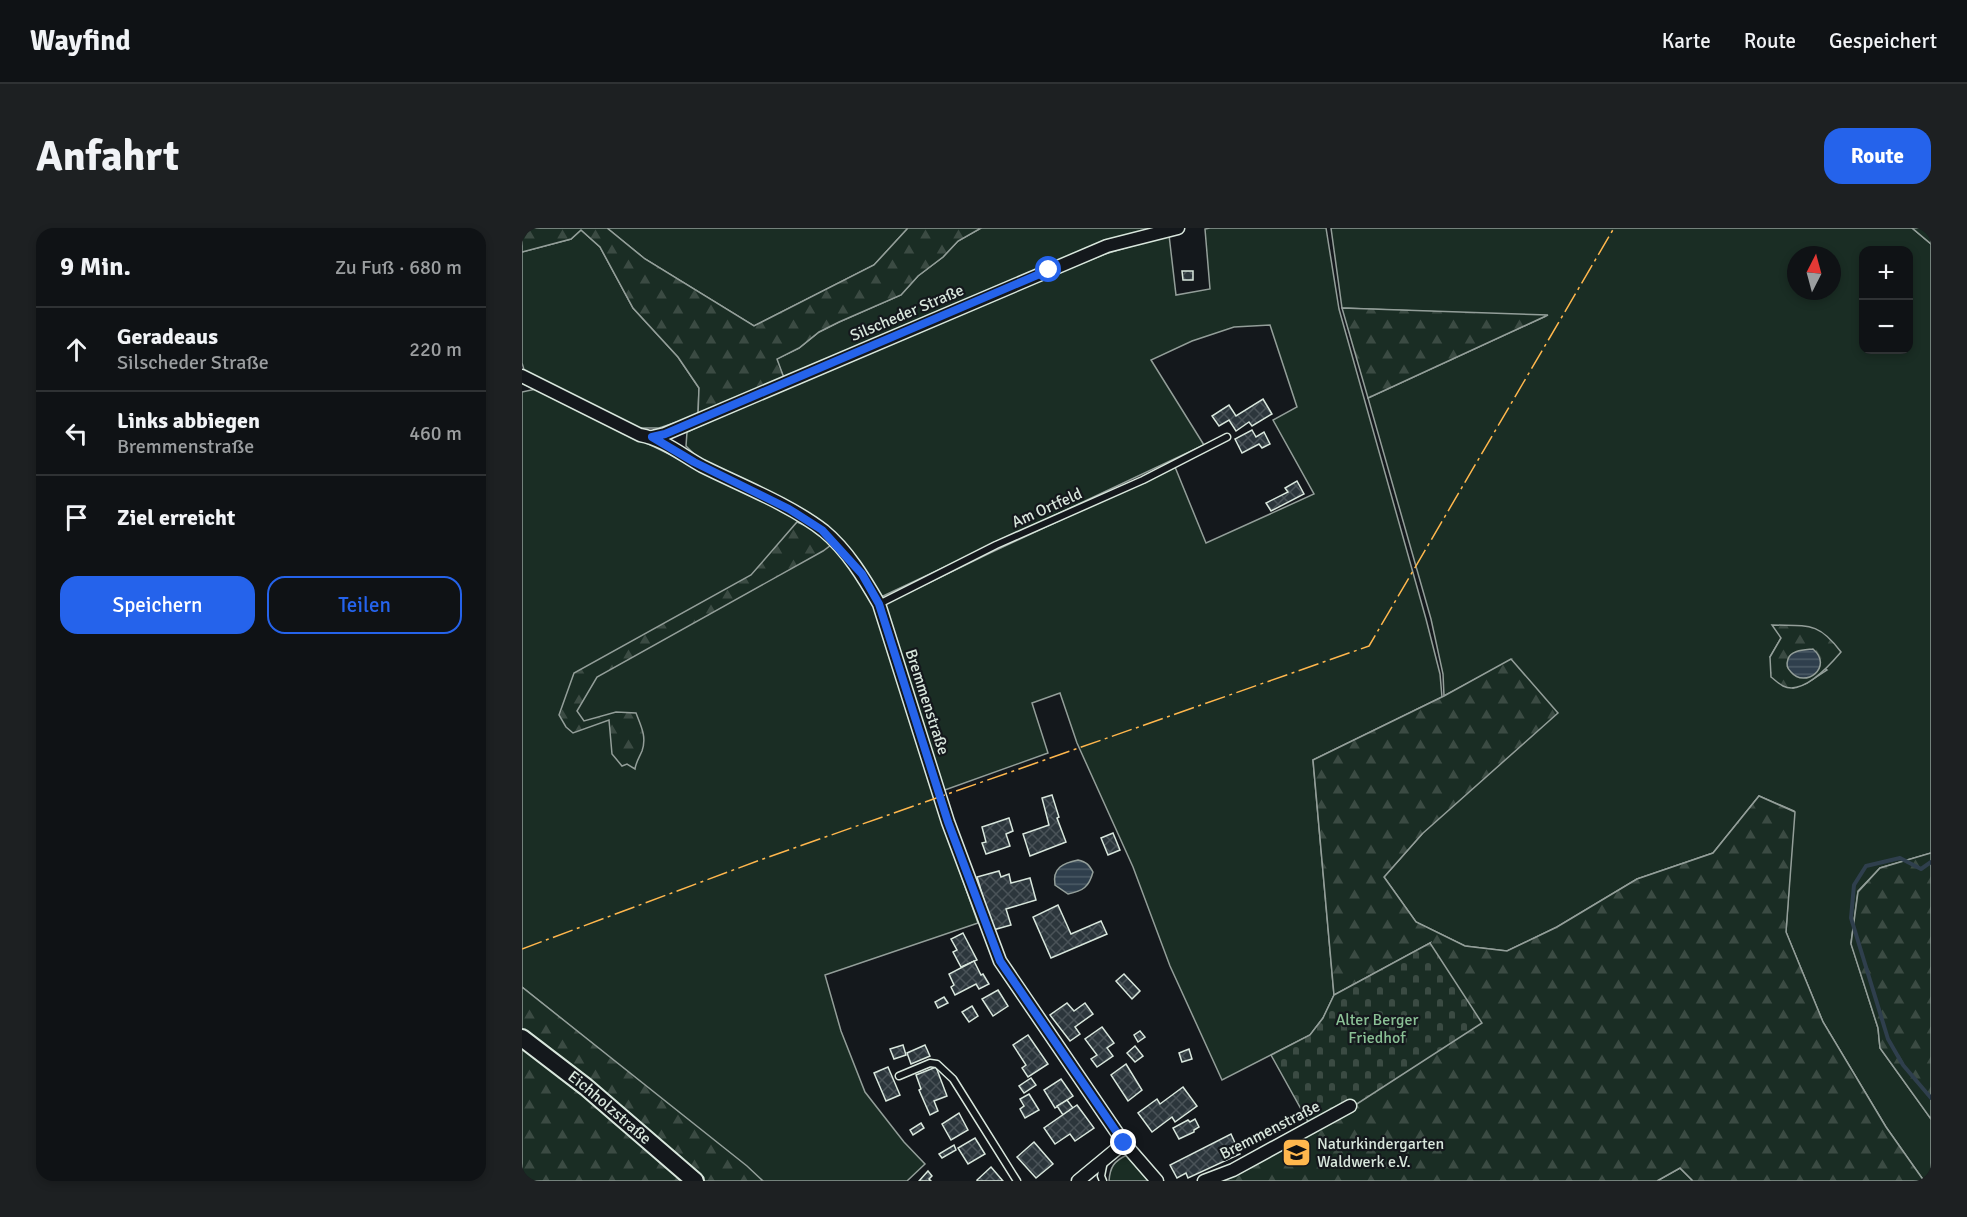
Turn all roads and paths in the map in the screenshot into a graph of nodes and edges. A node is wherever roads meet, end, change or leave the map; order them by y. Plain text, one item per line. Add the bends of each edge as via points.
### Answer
1 (1178, 228) edge
2 (522, 376) edge
3 (652, 437) junction
4 (1227, 437) dead end
5 (879, 604) junction
6 (522, 1038) edge
7 (898, 1076) dead end
8 (1350, 1106) dead end
9 (1124, 1143) junction
10 (1104, 1158) junction
11 (695, 1181) edge
12 (1017, 1181) edge
13 (1078, 1181) edge
14 (1103, 1181) edge
15 (1157, 1181) edge
16 (1204, 1181) edge

1 - 3 street, Silscheder Straße via 1098,250
2 - 3 street, Bremmenstraße via 640,435
3 - 5 street, Bremmenstraße via 822,530 862,574
4 - 5 lane, Am Ortfeld
5 - 9 street, Bremmenstraße via 948,822 1000,961
6 - 11 main road, Eichholzstraße via 586,1087
7 - 12 lane via 930,1063 937,1064 953,1079
8 - 16 street, Bremmenstraße via 1233,1170
9 - 10 street
9 - 15 street, Bremmenstraße
10 - 13 street
10 - 14 lane

